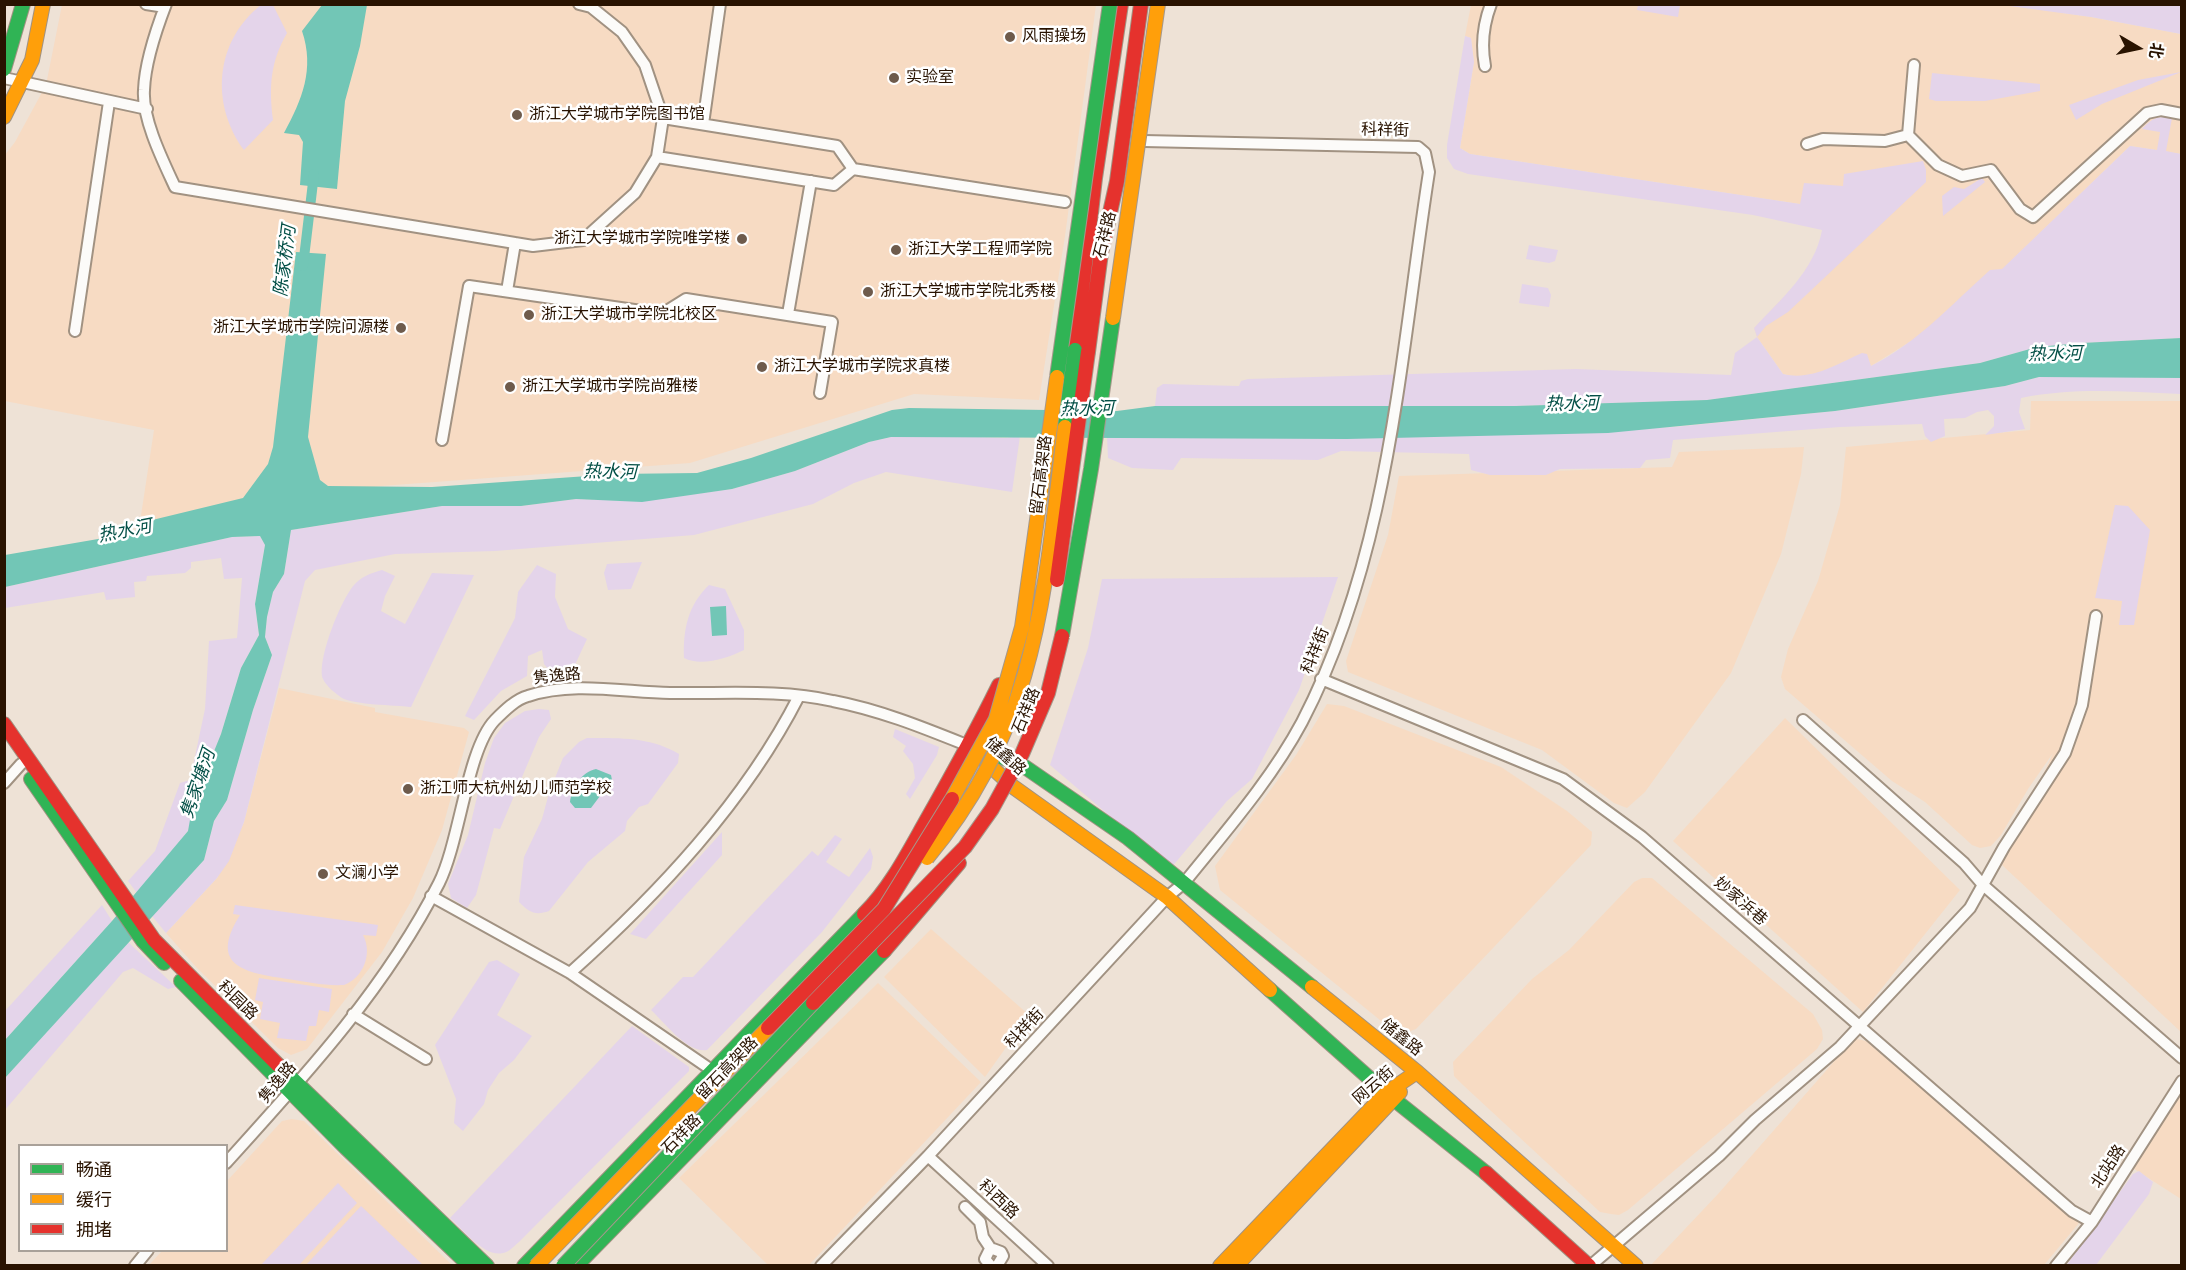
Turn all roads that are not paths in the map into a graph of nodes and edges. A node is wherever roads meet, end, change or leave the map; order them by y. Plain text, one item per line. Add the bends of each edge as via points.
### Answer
1 (23, 4) edge
2 (43, 4) edge
3 (146, 4) edge
4 (579, 4) edge
5 (720, 4) edge
6 (1102, 4) edge
7 (1110, 4) edge
8 (1121, 4) edge
9 (1141, 4) edge
10 (1158, 4) edge
11 (1165, 4) edge
12 (1491, 4) edge
13 (583, 5) edge
14 (165, 6) edge
15 (1098, 35) junction
16 (1160, 35) junction
17 (1914, 65) dead end
18 (1485, 66) dead end
19 (4, 69) edge
20 (4, 78) edge
21 (23, 82) junction
22 (109, 102) junction
23 (147, 109) junction
24 (2181, 114) edge
25 (4, 117) edge
26 (663, 118) junction
27 (703, 124) junction
28 (1908, 135) junction
29 (1144, 141) junction
30 (1806, 144) dead end
31 (657, 157) junction
32 (853, 169) junction
33 (1095, 178) junction
34 (1117, 181) junction
35 (811, 182) junction
36 (1065, 202) dead end
37 (515, 243) junction
38 (507, 291) junction
39 (788, 314) junction
40 (75, 331) dead end
41 (1082, 351) junction
42 (820, 393) dead end
43 (442, 440) dead end
44 (2096, 616) dead end
45 (1321, 679) junction
46 (799, 696) junction
47 (1803, 720) dead end
48 (4, 724) edge
49 (4, 739) edge
50 (969, 746) junction
51 (25, 762) junction
52 (1022, 765) junction
53 (4, 783) edge
54 (1012, 786) junction
55 (965, 847) junction
56 (1184, 883) junction
57 (1983, 885) junction
58 (916, 894) junction
59 (431, 897) junction
60 (1167, 897) junction
61 (884, 909) junction
62 (570, 974) junction
63 (353, 1014) junction
64 (1860, 1026) junction
65 (2181, 1058) edge
66 (426, 1059) dead end
67 (712, 1071) junction
68 (1417, 1072) junction
69 (2181, 1081) edge
70 (294, 1088) junction
71 (1390, 1096) junction
72 (928, 1156) junction
73 (228, 1161) edge
74 (965, 1207) dead end
75 (2092, 1222) junction
76 (1613, 1245) junction
77 (991, 1249) junction
78 (551, 1250) junction
79 (147, 1252) edge
80 (135, 1266) edge
81 (470, 1266) edge
82 (487, 1266) edge
83 (527, 1266) edge
84 (536, 1266) edge
85 (563, 1266) edge
86 (577, 1266) edge
87 (821, 1266) edge
88 (992, 1266) edge
89 (997, 1266) edge
90 (1048, 1266) edge
91 (1220, 1266) edge
92 (1236, 1266) edge
93 (1589, 1266) edge
94 (1636, 1266) edge
95 (2056, 1266) edge

1 - 19 main road
2 - 21 main road via 32,60
3 - 14 street
4 - 13 street
5 - 27 street
6 - 15 main road, 石祥路
7 - 61 main road, 留石高架路, bridge via 1022,627 1012,670 996,719 974,763
8 - 33 main road, 留石高架路
9 - 34 main road, 留石高架路
10 - 55 main road, 留石高架路, bridge via 1092,470 1065,626 1048,693 1022,754 992,809
11 - 16 main road, 石祥路
12 - 18 street via 1482,49
13 - 26 street via 591,7 628,39 645,65
14 - 23 street via 144,91
15 - 33 main road via 1104,72
15 - 50 main road, 石祥路, bridge via 1077,180 1076,252 1034,564 998,689
16 - 29 main road, 石祥路
16 - 34 main road
17 - 28 street
20 - 21 street
21 - 22 street
21 - 25 main road
22 - 23 street
22 - 40 street
23 - 37 street via 154,141 175,187
24 - 28 street via 2161,110 2146,113 2033,217 2020,209 1991,171 1962,176 1938,165
26 - 27 street
26 - 31 street
27 - 32 street via 837,146
28 - 30 street via 1884,141 1823,139
29 - 45 street, 科祥街 via 1418,147 1425,153 1429,172 1386,466 1364,565
29 - 52 main road, 石祥路, bridge via 1137,188 1118,245 1068,636 1052,699
31 - 35 street
31 - 37 street via 635,194 583,240 533,246
32 - 35 street via 834,185
32 - 36 street
33 - 41 main road, 留石高架路
34 - 41 main road, 留石高架路
35 - 39 street
37 - 38 street
38 - 39 street via 662,314 686,299
38 - 43 street via 469,286
39 - 42 street via 832,322
41 - 58 main road, 留石高架路, bridge via 1053,607 1028,707 993,787 962,836
41 - 61 main road, 留石高架路, bridge via 1041,610 1027,669 1005,734 980,784 947,835
44 - 57 street via 2082,705 2065,753
45 - 56 street, 科祥街 via 1302,722 1271,772
45 - 64 street, 妙家浜巷 via 1563,779 1642,837
46 - 50 street, 隽逸路 via 873,710
46 - 59 street, 隽逸路 via 582,688 525,696 493,722 480,743 451,853
46 - 62 street via 780,734 724,812 610,937
47 - 57 street via 1964,863
48 - 51 main road, 科园路
49 - 51 main road, 科园路
50 - 52 main road, 储鑫路
50 - 54 main road, 储鑫路
50 - 67 main road, 石祥路 via 880,897
51 - 53 street
51 - 70 main road, 科园路 via 145,935
52 - 54 main road, 石祥路
52 - 56 main road, 储鑫路 via 1128,838
54 - 60 main road, 储鑫路
54 - 86 main road, 石祥路 via 997,816 903,930
55 - 58 main road, 留石高架路, bridge
55 - 86 main road, bridge via 877,950
56 - 60 street, 科祥街
56 - 68 main road, 储鑫路
57 - 64 street via 1970,908
57 - 65 street
58 - 85 main road, 留石高架路, bridge
59 - 62 street
59 - 63 street, 隽逸路 via 408,937
60 - 71 main road, 储鑫路
60 - 72 street, 科祥街
61 - 78 main road, 留石高架路, bridge
62 - 67 street
63 - 66 street
63 - 70 street, 隽逸路
64 - 75 street, 妙家浜巷 via 2072,1210
64 - 76 street via 1719,1156
67 - 83 main road, 石祥路
68 - 71 main road, 网云街
68 - 76 main road, 储鑫路
69 - 75 street, 北站路
70 - 73 street, 隽逸路
70 - 81 main road, 科园路
70 - 82 main road, 科园路
71 - 91 main road, 网云街
71 - 92 main road, 网云街
71 - 93 main road, 储鑫路 via 1487,1174
72 - 87 street, 科祥街
72 - 90 street, 科西路
74 - 77 street via 980,1222
75 - 95 street, 北站路
76 - 93 street
76 - 94 main road, 储鑫路
77 - 88 street via 986,1259
77 - 89 street via 998,1249 1003,1257
78 - 83 main road, bridge
78 - 84 main road, 留石高架路, bridge
79 - 80 street

